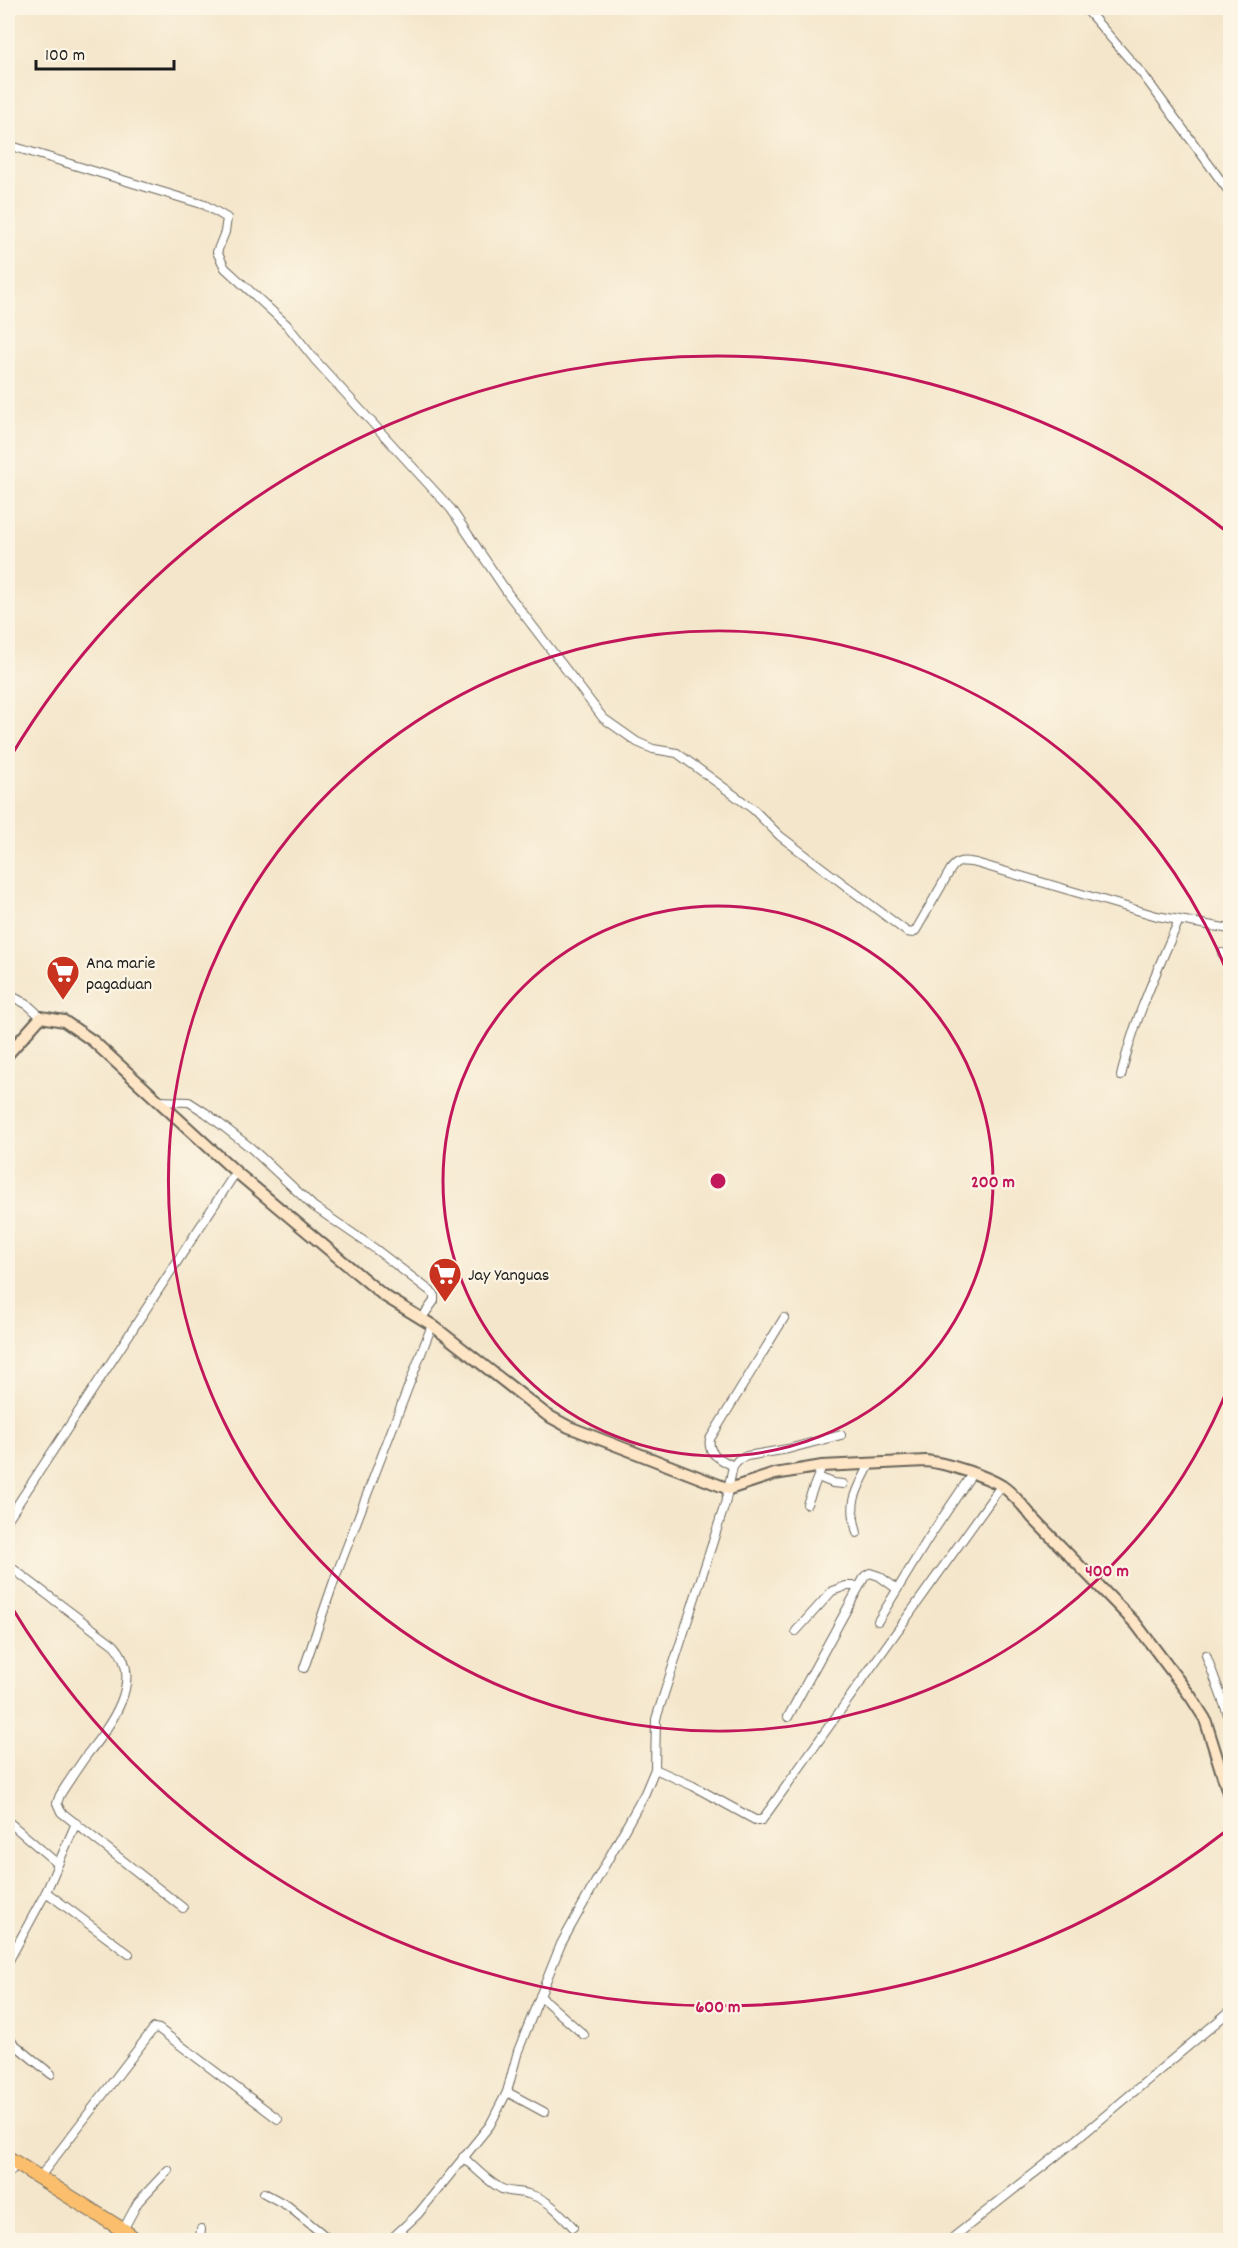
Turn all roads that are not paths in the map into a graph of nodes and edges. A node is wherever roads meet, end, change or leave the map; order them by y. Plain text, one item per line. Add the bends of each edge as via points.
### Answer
1 (1085, 8) edge
2 (8, 145) edge
3 (1230, 193) edge
4 (1179, 921) junction
5 (1230, 929) edge
6 (1222, 953) dead end
7 (1230, 961) edge
8 (8, 994) edge
9 (41, 1017) junction
10 (8, 1054) edge
11 (1121, 1076) dead end
12 (159, 1101) junction
13 (236, 1172) junction
14 (784, 1318) dead end
15 (421, 1319) junction
16 (432, 1325) junction
17 (840, 1435) dead end
18 (870, 1464) junction
19 (733, 1466) junction
20 (820, 1472) junction
21 (972, 1474) junction
22 (843, 1484) dead end
23 (1001, 1486) junction
24 (729, 1489) junction
25 (807, 1504) dead end
26 (8, 1519) edge
27 (857, 1533) dead end
28 (8, 1565) edge
29 (859, 1586) junction
30 (897, 1589) junction
31 (878, 1621) dead end
32 (796, 1631) dead end
33 (1206, 1655) dead end
34 (304, 1668) dead end
35 (788, 1717) dead end
36 (1230, 1720) edge
37 (655, 1768) junction
38 (1230, 1799) edge
39 (10, 1823) dead end
40 (76, 1823) junction
41 (58, 1864) junction
42 (46, 1892) junction
43 (183, 1908) dead end
44 (129, 1954) dead end
45 (8, 1962) edge
46 (540, 1996) junction
47 (1230, 2011) edge
48 (584, 2035) dead end
49 (8, 2039) edge
50 (51, 2074) dead end
51 (507, 2092) junction
52 (544, 2112) dead end
53 (278, 2119) dead end
54 (463, 2157) junction
55 (11, 2166) edge
56 (168, 2170) dead end
57 (39, 2178) junction
58 (264, 2193) dead end
59 (573, 2227) dead end
60 (201, 2229) dead end
61 (123, 2230) junction
62 (136, 2241) edge
63 (200, 2241) edge
64 (330, 2241) edge
65 (390, 2241) edge
66 (950, 2241) edge

1 - 3 street via 1144,76
2 - 4 street via 205,206 227,218 218,252 225,268 287,325 451,509 509,595 603,718 637,742 678,753 897,926 913,933 951,869 962,861
4 - 5 street
4 - 11 street via 1154,976
6 - 7 street
8 - 9 street
9 - 10 street
9 - 12 street via 64,1021 93,1041
12 - 13 street
12 - 15 street via 189,1102 206,1113 251,1148 313,1206 434,1294 434,1301
13 - 15 street via 383,1295
13 - 26 street
14 - 19 street via 710,1439 712,1453
15 - 16 street
16 - 24 street via 547,1415
16 - 34 street
17 - 19 street via 747,1456
18 - 20 street
18 - 21 street via 941,1462
18 - 27 street via 851,1510
19 - 24 street
20 - 22 street via 833,1483
20 - 24 street via 775,1474
20 - 25 street
21 - 23 street
21 - 30 street
23 - 37 street via 762,1820 755,1820
23 - 38 street via 1136,1623 1191,1697 1205,1719
24 - 37 street via 656,1719
28 - 40 street via 114,1646 128,1671 109,1727 57,1803 61,1812
29 - 30 street via 870,1573
29 - 32 street via 832,1591
29 - 35 street
30 - 31 street
33 - 36 street
37 - 46 street via 561,1944
39 - 41 street
40 - 41 street
40 - 43 street
41 - 42 street
42 - 44 street
42 - 45 street
46 - 48 street
46 - 51 street
47 - 66 street
49 - 50 street
51 - 52 street
51 - 54 street via 490,2125
53 - 57 street via 154,2028
54 - 59 street via 506,2191 550,2203
54 - 65 street
55 - 57 highway
56 - 61 street via 138,2202
57 - 61 highway
58 - 64 street via 288,2206
60 - 63 street
61 - 62 highway

